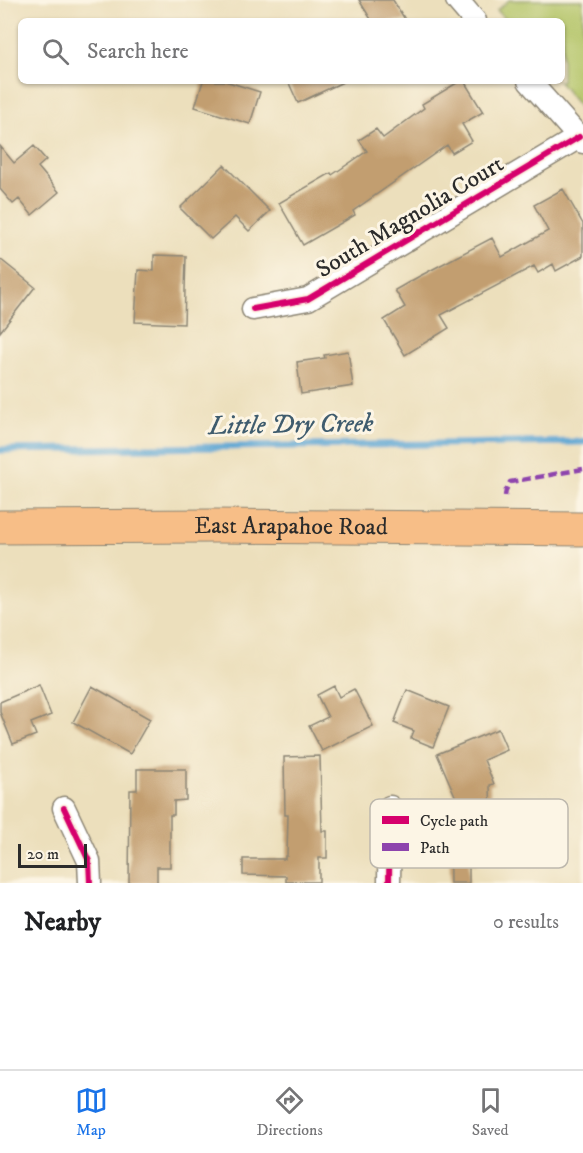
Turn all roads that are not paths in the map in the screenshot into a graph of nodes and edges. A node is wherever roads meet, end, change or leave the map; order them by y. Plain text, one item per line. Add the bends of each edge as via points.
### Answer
1 (457, 0) edge
2 (473, 18) edge
3 (532, 84) edge
4 (581, 140) edge
5 (253, 309) dead end
6 (0, 527) edge
7 (583, 529) edge
8 (64, 808) dead end
9 (389, 868) edge
10 (90, 883) edge
11 (389, 883) edge

1 - 2 street
3 - 4 street
4 - 5 street, South Magnolia Court via 308,298
6 - 7 main road, East Arapahoe Road
8 - 10 street via 89,861
9 - 11 street

